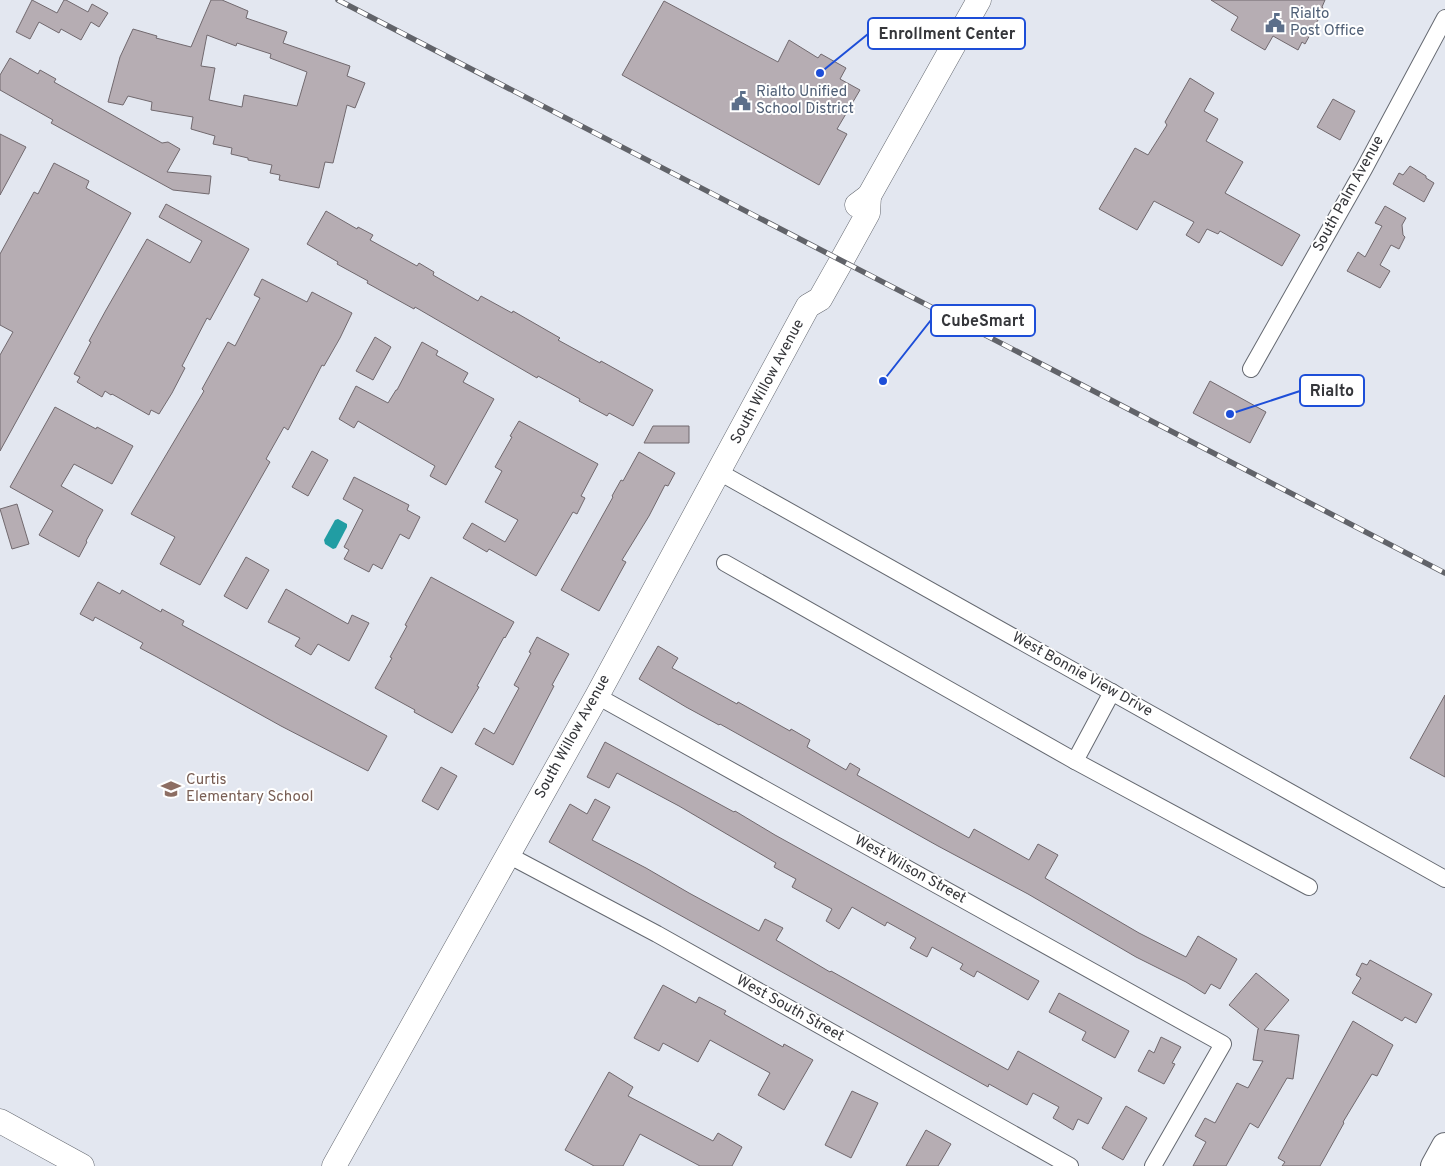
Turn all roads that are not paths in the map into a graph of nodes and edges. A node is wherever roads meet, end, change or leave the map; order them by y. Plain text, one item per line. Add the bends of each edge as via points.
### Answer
1 (979, 0) edge
2 (1445, 18) edge
3 (1251, 369) dead end
4 (719, 472) junction
5 (725, 563) dead end
6 (1112, 692) junction
7 (597, 696) junction
8 (1075, 761) junction
9 (508, 855) junction
10 (1445, 878) edge
11 (1309, 887) dead end
12 (0, 1121) edge
13 (1445, 1146) edge
14 (82, 1166) edge
15 (334, 1166) edge
16 (1070, 1166) edge
17 (1153, 1166) edge
18 (1434, 1166) edge

1 - 4 street, South Willow Avenue via 869,196 868,213 820,299 808,306
2 - 3 street, South Palm Avenue
4 - 6 street, West Bonnie View Drive
4 - 7 street, South Willow Avenue
5 - 8 street
6 - 8 street
6 - 10 street, West Bonnie View Drive
7 - 9 street, South Willow Avenue
7 - 17 street, West Wilson Street via 1223,1044
8 - 11 street
9 - 15 street, South Willow Avenue
9 - 16 street, West South Street via 657,934
12 - 14 street
13 - 18 main road

